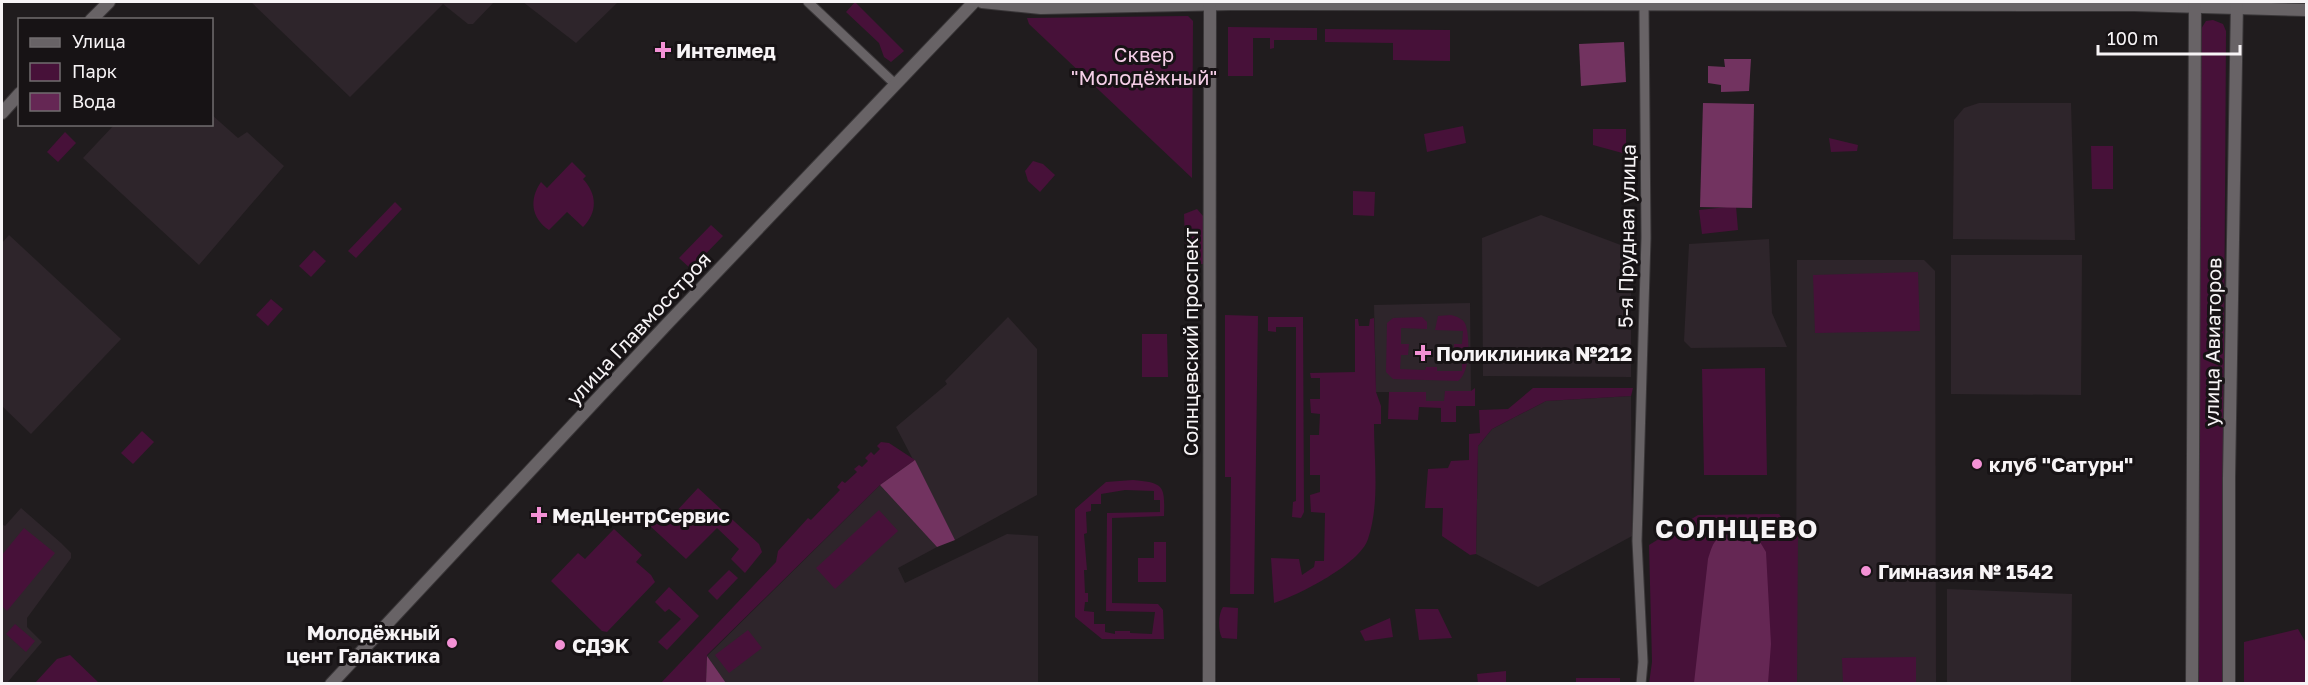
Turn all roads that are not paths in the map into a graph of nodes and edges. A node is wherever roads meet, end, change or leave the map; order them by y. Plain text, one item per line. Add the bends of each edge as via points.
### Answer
1 (109, 2) edge
2 (808, 2) edge
3 (974, 2) edge
4 (982, 2) edge
5 (1210, 4) edge
6 (2195, 4) edge
7 (2237, 4) edge
8 (1644, 5) junction
9 (2307, 10) edge
10 (93, 18) edge
11 (895, 84) junction
12 (18, 95) edge
13 (2, 113) edge
14 (331, 684) edge
15 (1209, 684) edge
16 (1641, 684) edge
17 (2192, 684) edge
18 (2229, 684) edge

1 - 10 street
2 - 11 street
3 - 11 street, улица Главмосстроя
4 - 5 street via 1041,8
5 - 8 street
5 - 15 street, Солнцевский проспект
6 - 7 street
6 - 8 street
6 - 17 street, улица Авиаторов
7 - 9 street
7 - 18 street, улица Авиаторов
8 - 16 street, 5-я Прудная улица via 1646,238 1637,541
11 - 14 street, улица Главмосстроя
12 - 13 street

